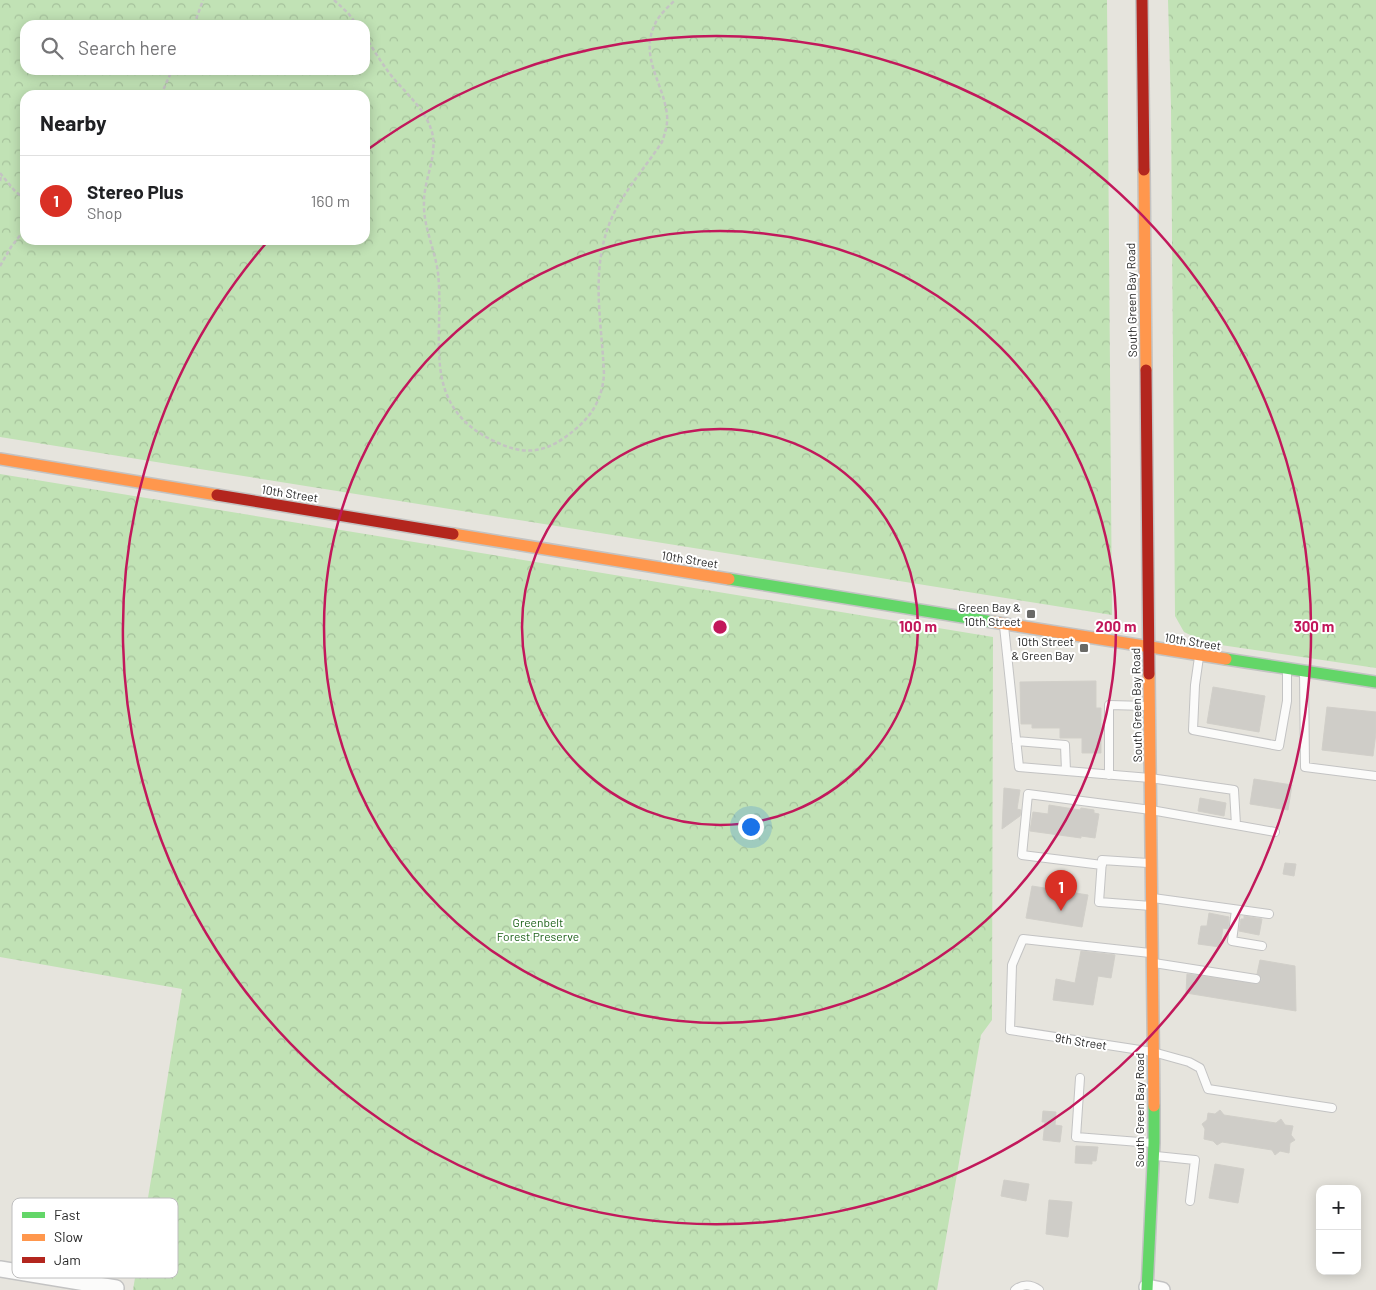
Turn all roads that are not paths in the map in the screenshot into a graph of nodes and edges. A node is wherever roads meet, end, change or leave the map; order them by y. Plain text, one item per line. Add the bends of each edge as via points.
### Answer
1 (1142, 0) edge
2 (0, 459) edge
3 (1004, 624) junction
4 (1149, 648) junction
5 (1199, 655) junction
6 (1287, 670) junction
7 (1304, 672) junction
8 (1376, 682) edge
9 (1149, 706) junction
10 (1016, 741) junction
11 (1066, 771) junction
12 (1109, 775) junction
13 (1376, 776) edge
14 (1150, 778) junction
15 (1150, 810) junction
16 (1236, 825) junction
17 (1275, 832) dead end
18 (1150, 863) junction
19 (1102, 865) junction
20 (1151, 902) junction
21 (1236, 910) junction
22 (1270, 914) dead end
23 (1262, 946) dead end
24 (1152, 958) junction
25 (1256, 979) dead end
26 (1153, 1052) junction
27 (1080, 1078) dead end
28 (1332, 1108) dead end
29 (1154, 1143) junction
30 (1154, 1156) junction
31 (1190, 1201) dead end
32 (55, 1278) edge
33 (116, 1288) dead end
34 (1147, 1289) edge
35 (1015, 1290) edge
36 (1039, 1290) edge
37 (1162, 1290) edge

1 - 4 street, South Green Bay Road
2 - 3 street, 10th Street
3 - 4 street, 10th Street
3 - 10 lane
4 - 5 street, 10th Street
4 - 9 street, South Green Bay Road
5 - 6 street, 10th Street
5 - 6 lane via 1193,730 1279,746 1287,701
6 - 7 street, 10th Street
7 - 8 street, 10th Street
7 - 13 lane via 1305,767
9 - 12 lane via 1109,706
9 - 14 street, South Green Bay Road
10 - 11 lane via 1019,767
10 - 11 lane via 1065,745
11 - 12 lane
12 - 14 lane
14 - 15 street, South Green Bay Road
14 - 16 lane via 1234,790
15 - 16 lane
15 - 18 street, South Green Bay Road
15 - 19 lane via 1028,794 1022,856
16 - 17 lane
18 - 19 lane via 1102,860
18 - 20 street, South Green Bay Road
19 - 20 lane via 1099,902
20 - 21 lane
20 - 24 street, South Green Bay Road
21 - 22 lane
21 - 23 lane via 1232,941
24 - 25 lane
24 - 26 street, South Green Bay Road
24 - 26 lane, 9th Street via 1023,939 1012,965 1010,1030
26 - 28 lane, 9th Street via 1200,1068 1208,1088
26 - 29 street, South Green Bay Road
27 - 29 lane via 1076,1137
29 - 30 street, South Green Bay Road
30 - 31 lane via 1195,1160
30 - 34 street, South Green Bay Road
32 - 33 street
34 - 37 street
35 - 36 lane via 1024,1286

